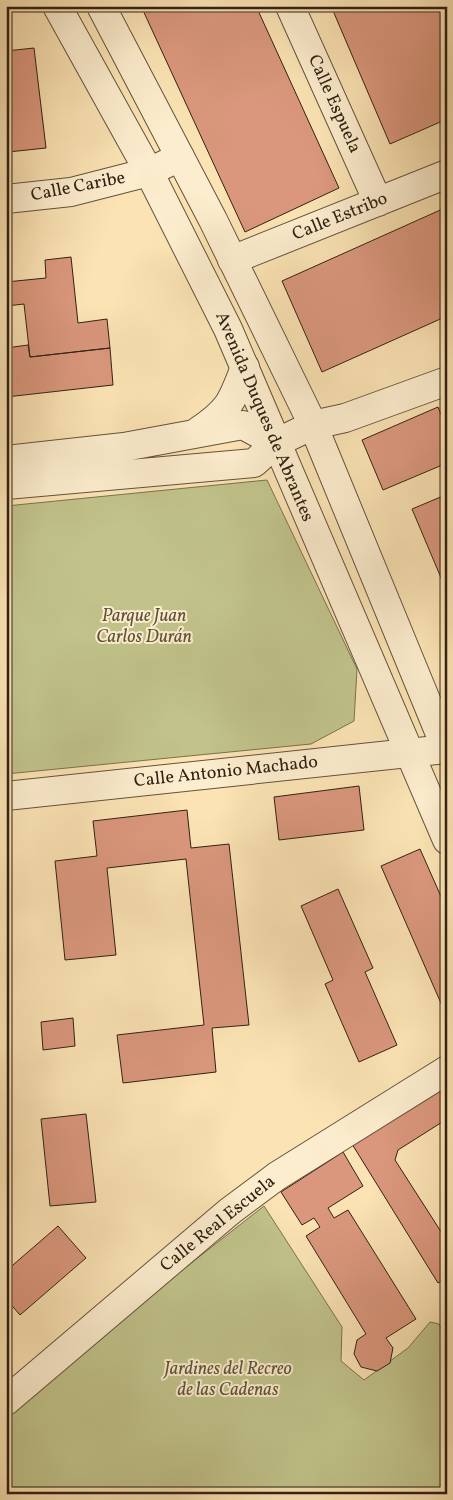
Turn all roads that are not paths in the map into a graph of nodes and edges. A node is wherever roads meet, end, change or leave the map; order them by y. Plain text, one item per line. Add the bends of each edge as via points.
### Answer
1 (57, 6) edge
2 (101, 6) edge
3 (290, 6) edge
4 (180, 157) junction
5 (149, 172) junction
6 (447, 174) edge
7 (6, 199) edge
8 (378, 202) junction
9 (232, 260) junction
10 (245, 367) junction
11 (445, 387) edge
12 (313, 425) junction
13 (194, 434) junction
14 (276, 443) junction
15 (6, 460) edge
16 (6, 484) edge
17 (446, 750) edge
18 (409, 752) junction
19 (6, 796) edge
20 (447, 840) edge
21 (447, 1070) edge
22 (6, 1401) edge

1 - 5 street, Avenida Duques de Abrantes
2 - 4 street, Avenida Duques de Abrantes
3 - 8 street, Calle Espuela
4 - 5 street, Calle Caribe
4 - 9 street, Avenida Duques de Abrantes
5 - 7 street, Calle Caribe via 71,192
5 - 10 street, Avenida Duques de Abrantes
6 - 8 street, Calle Estribo
8 - 9 street, Calle Estribo
9 - 12 street, Avenida Duques de Abrantes
10 - 13 street via 231,402 219,417
10 - 14 street, Avenida Duques de Abrantes
11 - 12 street
12 - 14 street
12 - 17 street, Avenida Duques de Abrantes
13 - 14 street via 243,425
13 - 15 street via 124,447
14 - 16 street via 254,463
14 - 18 street, Avenida Duques de Abrantes
17 - 18 street, Calle Antonio Machado
18 - 19 street, Calle Antonio Machado
18 - 20 street, Avenida Duques de Abrantes
21 - 22 street, Calle Real Escuela via 277,1176 230,1211

